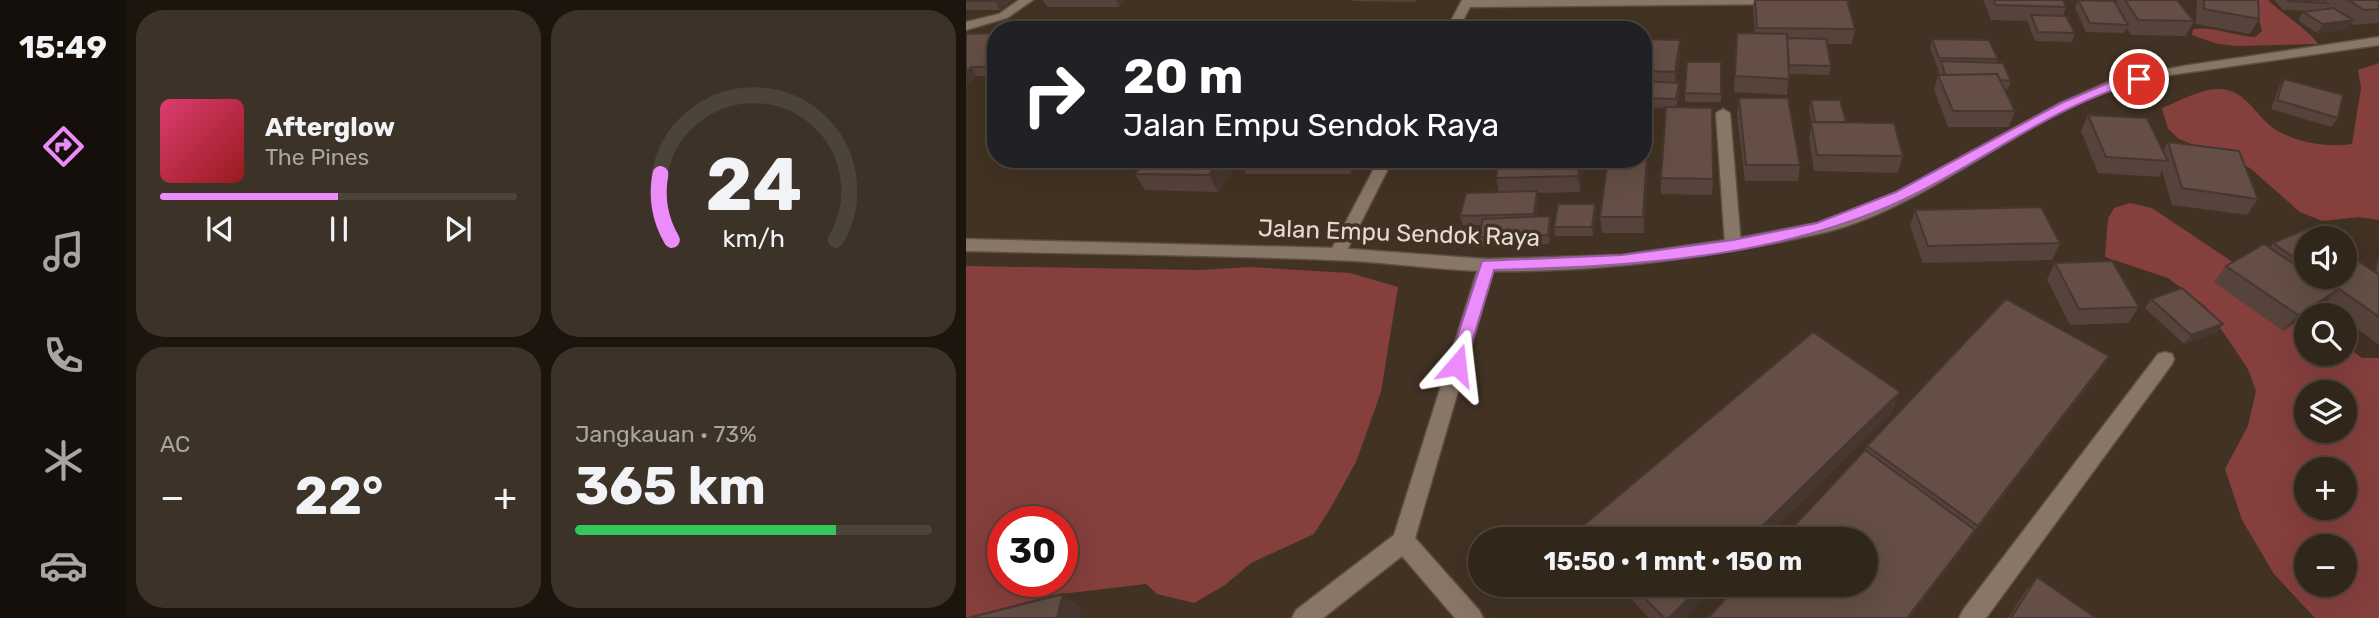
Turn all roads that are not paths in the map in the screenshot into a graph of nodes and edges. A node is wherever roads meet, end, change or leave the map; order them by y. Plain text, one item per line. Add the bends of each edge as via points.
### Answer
1 (1027, 0) edge
2 (1786, 1) edge
3 (1467, 2) edge
4 (1457, 21) edge
5 (966, 26) edge
6 (2379, 41) edge
7 (1723, 113) dead end
8 (1381, 168) edge
9 (966, 245) edge
10 (1733, 245) junction
11 (1337, 254) junction
12 (1488, 265) junction
13 (2165, 359) dead end
14 (1404, 541) junction
15 (1304, 618) edge
16 (1471, 618) edge
17 (1971, 618) edge

1 - 5 street via 1003,16
2 - 3 street
3 - 4 street
6 - 10 street, Jalan Empu Sendok Raya via 2117,83 1856,215 1820,228
7 - 10 street
8 - 11 street
9 - 11 street, Jalan Empu Sendok Raya
10 - 12 street, Jalan Empu Sendok Raya via 1622,261
11 - 12 street, Jalan Empu Sendok Raya
12 - 14 street
13 - 17 street
14 - 15 street
14 - 16 street

